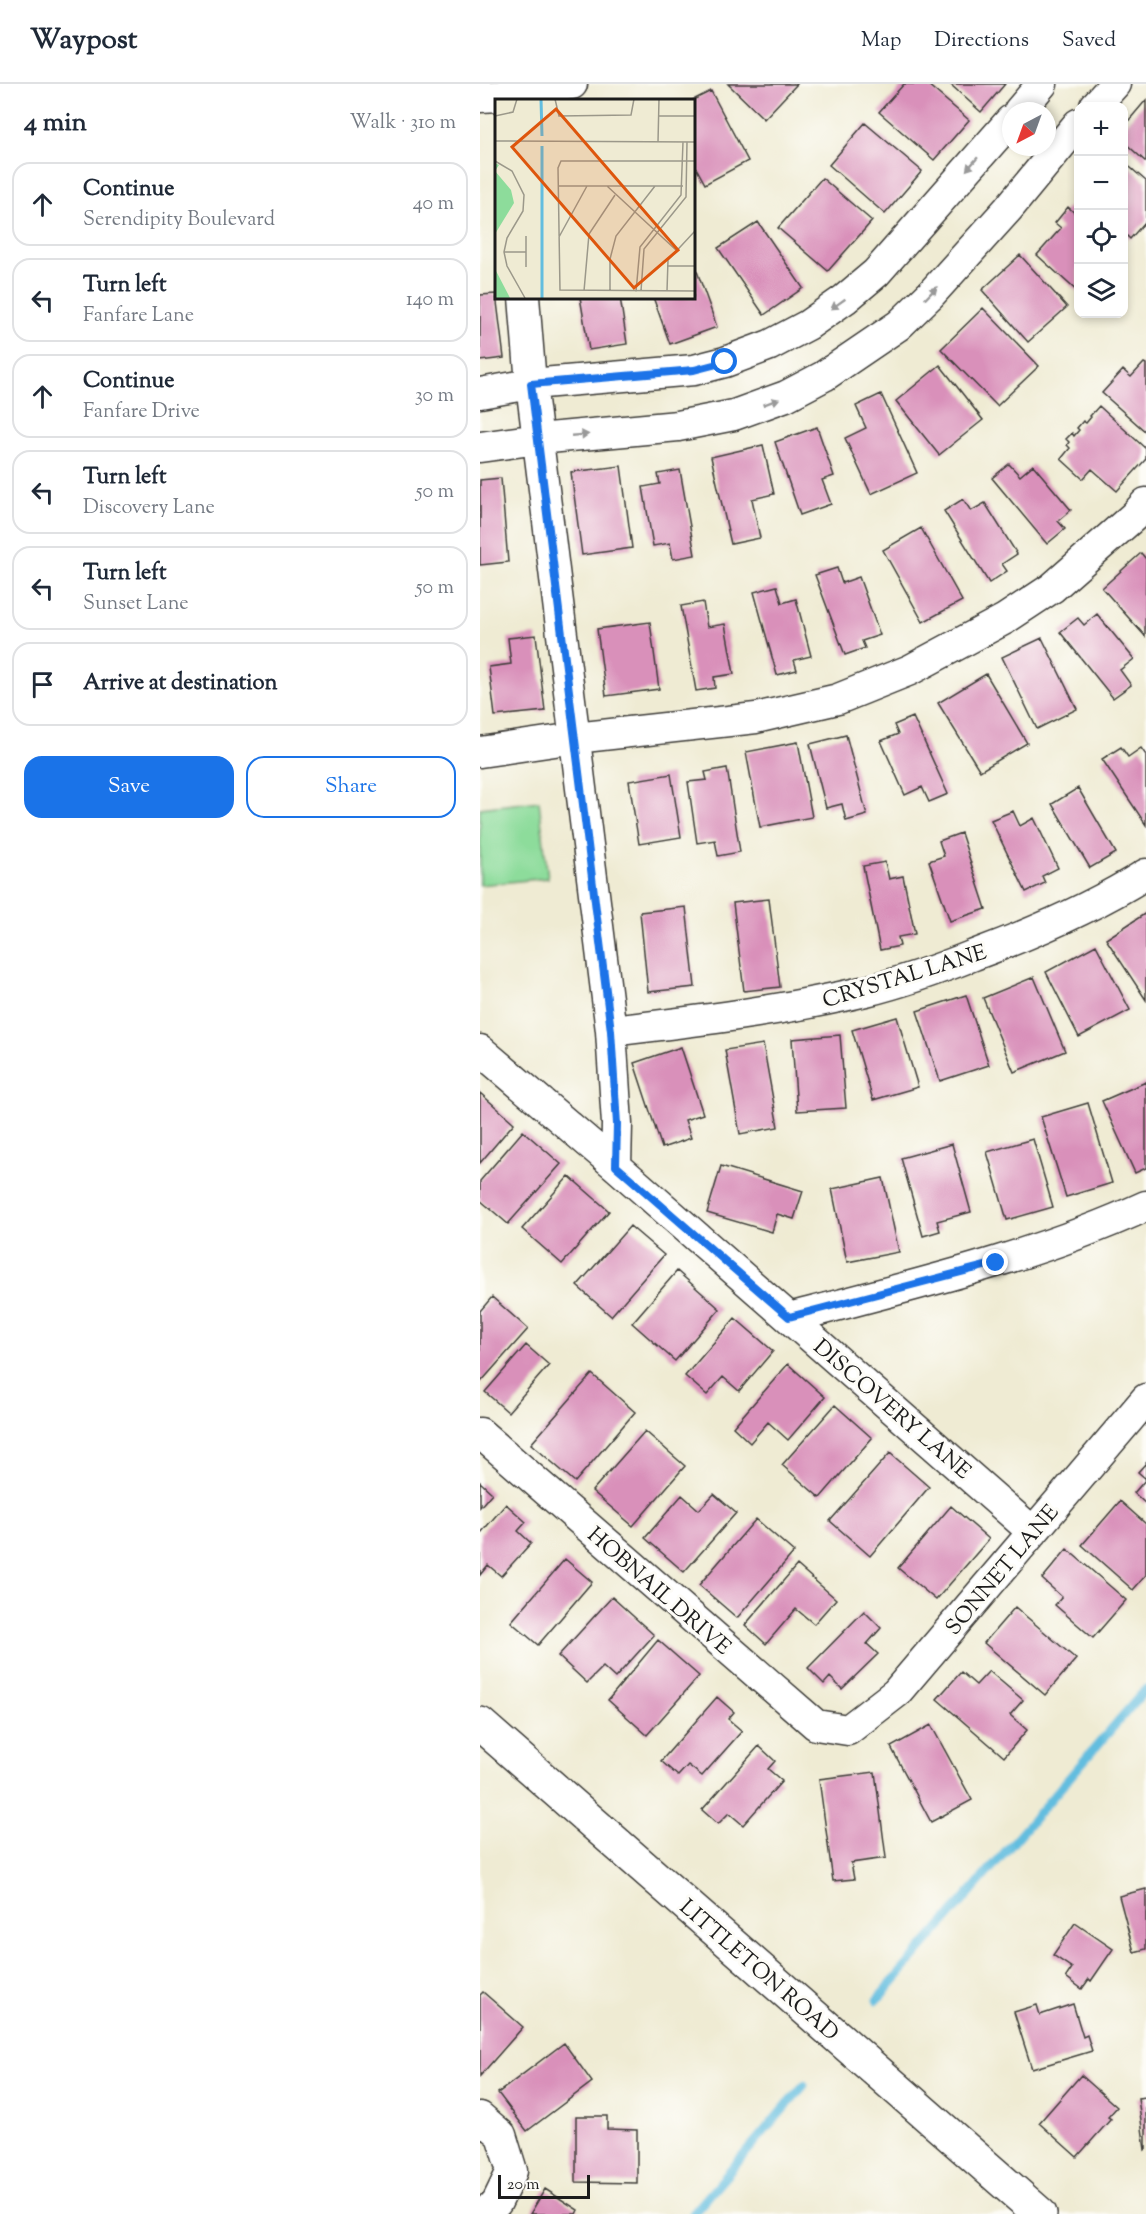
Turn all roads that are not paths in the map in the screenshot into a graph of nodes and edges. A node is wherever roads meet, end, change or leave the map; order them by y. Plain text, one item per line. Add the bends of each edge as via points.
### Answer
1 (572, 84) edge
2 (1042, 84) edge
3 (1115, 84) edge
4 (493, 98) edge
5 (1027, 102) edge
6 (1099, 102) edge
7 (1074, 129) edge
8 (1002, 130) edge
9 (524, 298) edge
10 (531, 384) junction
11 (480, 393) edge
12 (538, 439) junction
13 (480, 447) edge
14 (1146, 503) edge
15 (575, 738) junction
16 (480, 752) edge
17 (1146, 874) edge
18 (611, 1031) junction
19 (480, 1050) edge
20 (616, 1166) junction
21 (1146, 1206) edge
22 (789, 1317) junction
23 (1146, 1399) edge
24 (480, 1433) edge
25 (1033, 1532) junction
26 (480, 1724) edge
27 (848, 1730) joint
28 (480, 2117) edge
29 (486, 2214) edge
30 (1041, 2214) edge

1 - 4 street
2 - 5 street
3 - 6 street
12 -> 7 street via 678,426 734,415 786,396 824,376 863,352 923,302
8 -> 10 street via 876,273 808,325 770,345 694,370
9 - 10 street
10 - 11 street
10 - 12 street
12 - 13 street
12 - 15 street
14 - 15 street via 1052,588 985,631 910,670 838,699 756,718
15 - 16 street
15 - 18 street
17 - 18 street, CRYSTAL LANE via 1019,938 870,990 733,1017
18 - 20 street
19 - 20 street, DISCOVERY LANE
20 - 22 street, DISCOVERY LANE
21 - 22 street via 996,1263
22 - 25 street, DISCOVERY LANE
23 - 25 street, SONNET LANE
24 - 27 street, HOBNAIL DRIVE via 816,1725
25 - 27 street, SONNET LANE via 896,1693
26 - 30 street, LITTLETON ROAD
28 - 29 street via 501,2135 512,2170

